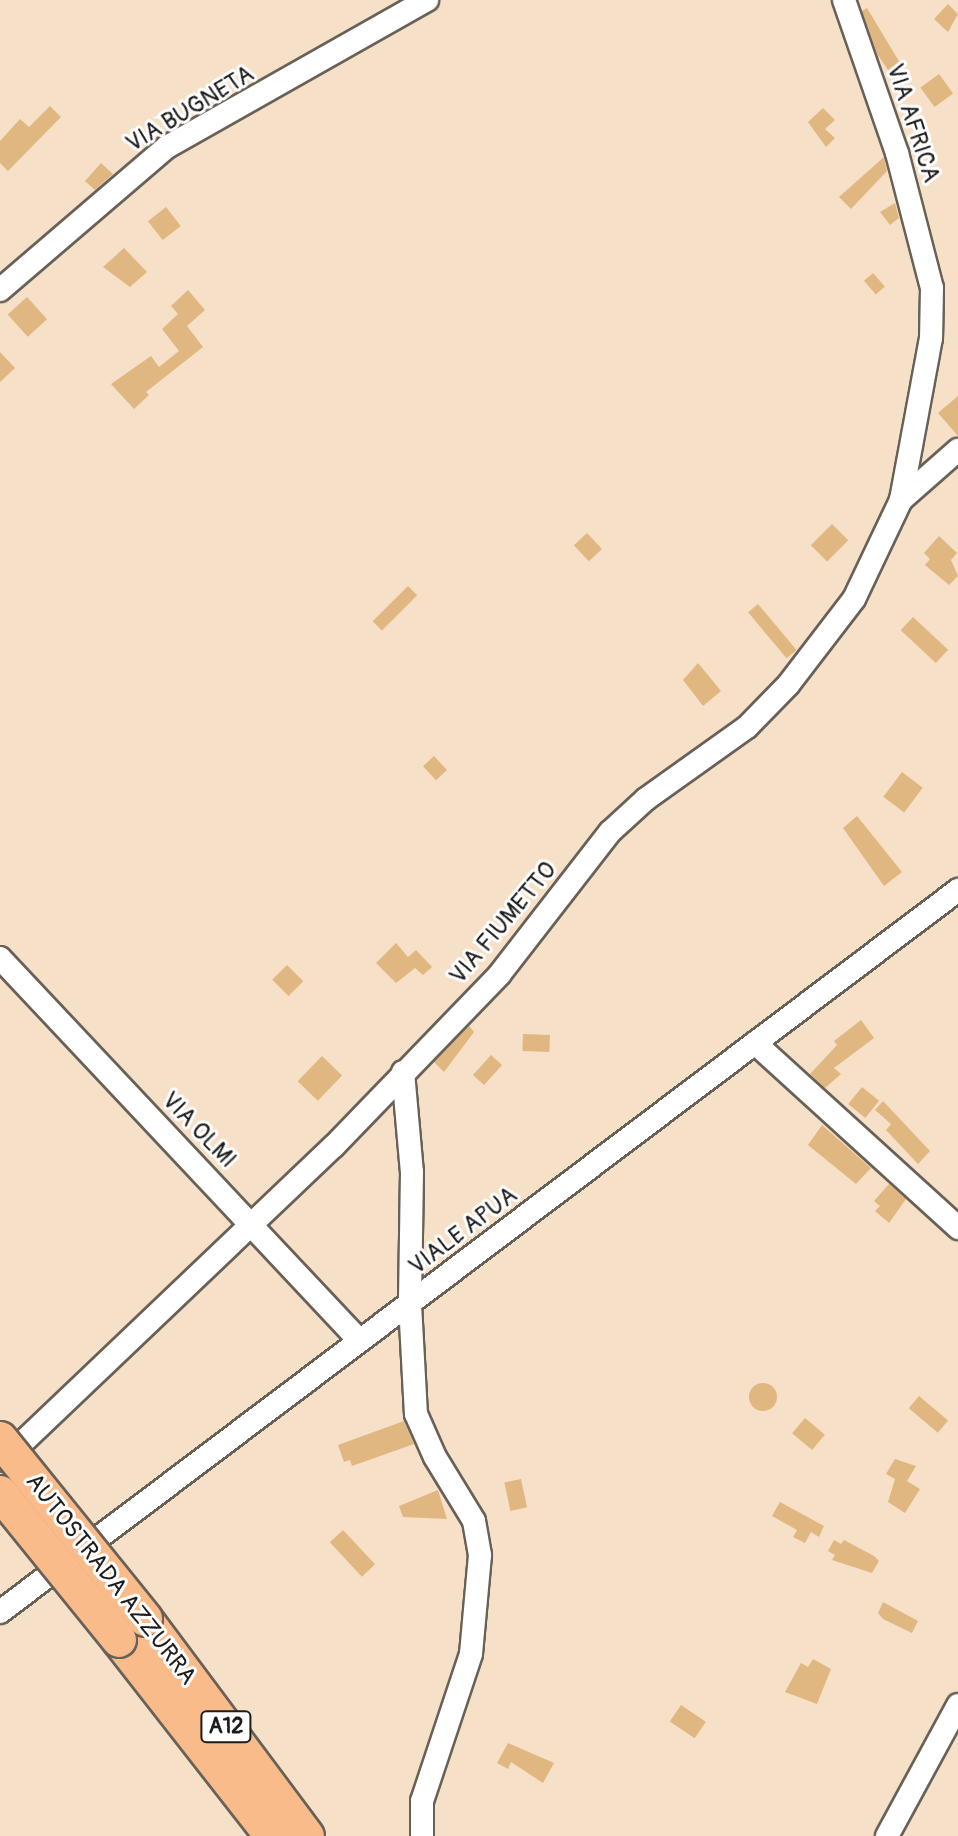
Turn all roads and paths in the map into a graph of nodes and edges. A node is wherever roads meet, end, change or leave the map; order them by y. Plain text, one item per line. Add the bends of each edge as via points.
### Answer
1 (427, 0) edge
2 (845, 0) edge
3 (866, 0) edge
4 (0, 290) edge
5 (958, 450) edge
6 (901, 500) junction
7 (958, 890) edge
8 (0, 958) edge
9 (755, 1043) junction
10 (403, 1072) junction
11 (252, 1221) junction
12 (958, 1228) edge
13 (410, 1304) junction
14 (359, 1340) junction
15 (0, 1439) edge
16 (0, 1464) edge
17 (0, 1493) edge
18 (0, 1612) edge
19 (132, 1630) junction
20 (958, 1705) edge
21 (272, 1836) edge
22 (307, 1836) edge
23 (422, 1836) edge
24 (887, 1836) edge

1 - 4 street, VIA BUGNETA via 167,147
2 - 3 street via 851,7
2 - 6 street, VIA AFRICA via 897,153 932,288 931,338
5 - 6 street, VIA FIUMETTO
6 - 10 street, VIA FIUMETTO via 854,599 788,685 747,727 646,799 610,832 499,975
7 - 9 street, VIALE APUA
8 - 11 street, VIA OLMI
9 - 12 street
9 - 13 street, VIALE APUA
10 - 11 street, VIA FIUMETTO
10 - 13 street via 412,1172
11 - 14 street, VIA OLMI
11 - 16 street, VIA FIUMETTO
13 - 14 street, VIALE APUA
13 - 23 street via 416,1414 474,1521 480,1555 471,1654 422,1801
14 - 18 street, VIALE APUA
15 - 19 highway, AUTOSTRADA AZZURRA / A12, bridge
17 - 19 highway, AUTOSTRADA AZZURRA / A12, bridge
19 - 21 highway, AUTOSTRADA AZZURRA / A12
19 - 22 highway, AUTOSTRADA AZZURRA / A12
20 - 24 street

